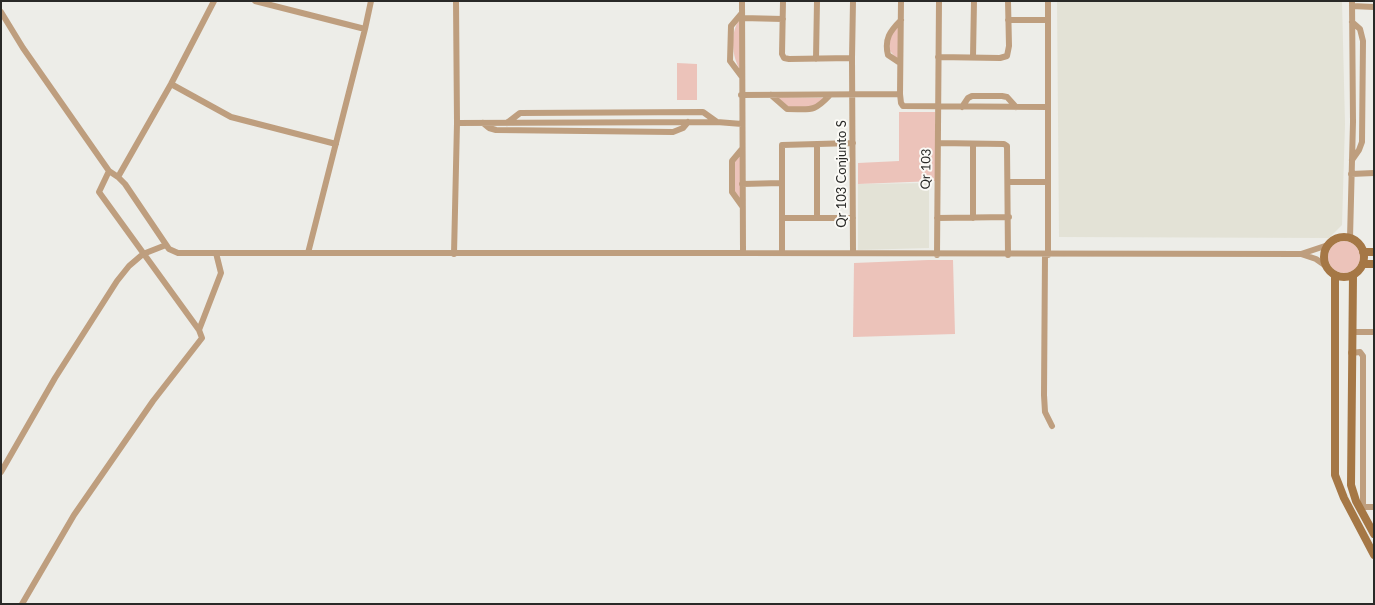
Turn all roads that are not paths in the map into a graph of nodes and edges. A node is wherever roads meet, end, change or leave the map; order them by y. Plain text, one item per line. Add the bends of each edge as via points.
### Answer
1 (214, 1) edge
2 (255, 1) edge
3 (371, 1) edge
4 (456, 1) edge
5 (742, 1) edge
6 (783, 1) edge
7 (817, 1) edge
8 (853, 1) edge
9 (901, 1) edge
10 (938, 1) edge
11 (974, 1) edge
12 (1008, 1) edge
13 (1048, 1) edge
14 (1352, 4) edge
15 (1374, 7) edge
16 (1, 12) edge
17 (742, 16) junction
18 (783, 19) junction
19 (901, 20) junction
20 (1008, 20) junction
21 (1048, 20) junction
22 (1352, 22) junction
23 (365, 29) junction
24 (974, 57) junction
25 (852, 58) junction
26 (938, 58) junction
27 (816, 59) junction
28 (900, 63) junction
29 (742, 77) junction
30 (171, 84) junction
31 (742, 94) junction
32 (900, 94) junction
33 (771, 95) junction
34 (830, 95) junction
35 (853, 95) junction
36 (938, 107) junction
37 (962, 107) junction
38 (1016, 107) junction
39 (1048, 107) junction
40 (457, 122) junction
41 (688, 122) junction
42 (716, 122) junction
43 (483, 123) junction
44 (507, 123) junction
45 (742, 124) junction
46 (853, 143) junction
47 (938, 143) junction
48 (336, 144) junction
49 (817, 144) junction
50 (973, 144) junction
51 (742, 149) junction
52 (1352, 160) junction
53 (109, 170) junction
54 (1374, 173) edge
55 (1351, 174) junction
56 (118, 177) junction
57 (1009, 182) junction
58 (1048, 182) junction
59 (781, 183) junction
60 (742, 184) junction
61 (742, 206) junction
62 (1008, 217) junction
63 (782, 218) junction
64 (817, 218) junction
65 (854, 218) junction
66 (937, 218) junction
67 (973, 218) junction
68 (1350, 238) junction
69 (166, 245) junction
70 (1328, 245) junction
71 (1363, 252) junction
72 (1374, 252) edge
73 (308, 253) junction
74 (743, 253) junction
75 (782, 253) junction
76 (853, 253) junction
77 (143, 254) junction
78 (216, 254) junction
79 (454, 254) junction
80 (1301, 254) junction
81 (937, 255) junction
82 (1008, 255) junction
83 (1046, 255) junction
84 (1363, 264) junction
85 (1374, 264) edge
86 (1326, 266) junction
87 (1353, 275) junction
88 (1335, 276) junction
89 (199, 330) junction
90 (1352, 332) junction
91 (1374, 332) edge
92 (1336, 340) junction
93 (1351, 341) junction
94 (1351, 353) junction
95 (1052, 426) dead end
96 (1, 472) edge
97 (1361, 507) junction
98 (1374, 507) edge
99 (1374, 534) edge
100 (1374, 555) edge
101 (22, 604) edge

1 - 30 street
2 - 23 street
3 - 23 street
4 - 40 street
5 - 17 street
6 - 18 street
7 - 27 street
8 - 25 street, Qr 103 Conjunto S
9 - 19 street
10 - 26 street, Qr 103
11 - 24 street
12 - 20 street
13 - 21 street
14 - 15 street
14 - 22 street
16 - 53 street via 23,48
17 - 18 street
17 - 29 street
17 - 29 street via 731,26 730,61
18 - 27 street via 784,58
19 - 28 street
19 - 28 street via 889,33 887,41 888,55
20 - 21 street
20 - 24 street via 1007,56
21 - 39 street
22 - 52 street
22 - 52 street via 1360,29 1363,41 1362,142
23 - 48 street
24 - 26 street
25 - 27 street
25 - 35 street, Qr 103 Conjunto S
26 - 36 street, Qr 103
28 - 32 street
29 - 31 street
30 - 48 street via 231,117
30 - 56 street
31 - 33 street
31 - 45 street
32 - 35 street
32 - 36 street via 901,103 905,107
33 - 34 street
33 - 34 street via 786,109 818,108
34 - 35 street
35 - 46 street, Qr 103 Conjunto S
36 - 37 street
36 - 47 street, Qr 103
37 - 38 street
37 - 38 street via 972,96 987,96 1007,98
38 - 39 street
39 - 58 street
40 - 43 street
40 - 79 street
41 - 42 street
41 - 43 street via 683,128 673,132 496,130
41 - 44 street
42 - 44 street via 704,112 528,113 514,116
42 - 45 street
43 - 44 street
45 - 51 street
46 - 49 street
46 - 65 street, Qr 103 Conjunto S
47 - 50 street
47 - 66 street, Qr 103
48 - 73 street
49 - 59 street via 782,145
49 - 64 street
50 - 57 street via 1006,145
50 - 67 street
51 - 60 street
51 - 61 street via 732,161 732,192
52 - 55 street
53 - 56 street
53 - 77 street via 99,192
54 - 55 street
55 - 68 street
56 - 69 street via 126,184
57 - 58 street
57 - 62 street
58 - 83 street
59 - 60 street
59 - 63 street
60 - 61 street
61 - 74 street
62 - 67 street
62 - 82 street
63 - 64 street
63 - 75 street
64 - 65 street
65 - 76 street, Qr 103 Conjunto S
66 - 67 street
66 - 81 street, Qr 103
68 - 70 street via 1342,237
68 - 71 street via 1356,241
69 - 77 street
69 - 78 street via 178,253
70 - 80 street
70 - 86 street via 1324,259
71 - 72 street
71 - 84 street
73 - 78 street
73 - 79 street
74 - 75 street
74 - 79 street
75 - 76 street
76 - 81 street
77 - 89 street
77 - 96 street via 117,281 55,378
78 - 89 street via 221,273
80 - 83 street
80 - 86 street
81 - 82 street
82 - 83 street
83 - 95 street via 1044,395 1045,412
84 - 85 street
84 - 87 street
86 - 88 street
87 - 88 street
87 - 90 street
88 - 92 street
89 - 101 street via 202,338 153,401 74,515
90 - 91 street
90 - 93 street
92 - 93 street
92 - 100 street via 1335,475
93 - 94 street
94 - 97 street via 1351,485
94 - 97 street via 1360,352 1363,356
97 - 98 street
97 - 99 street

